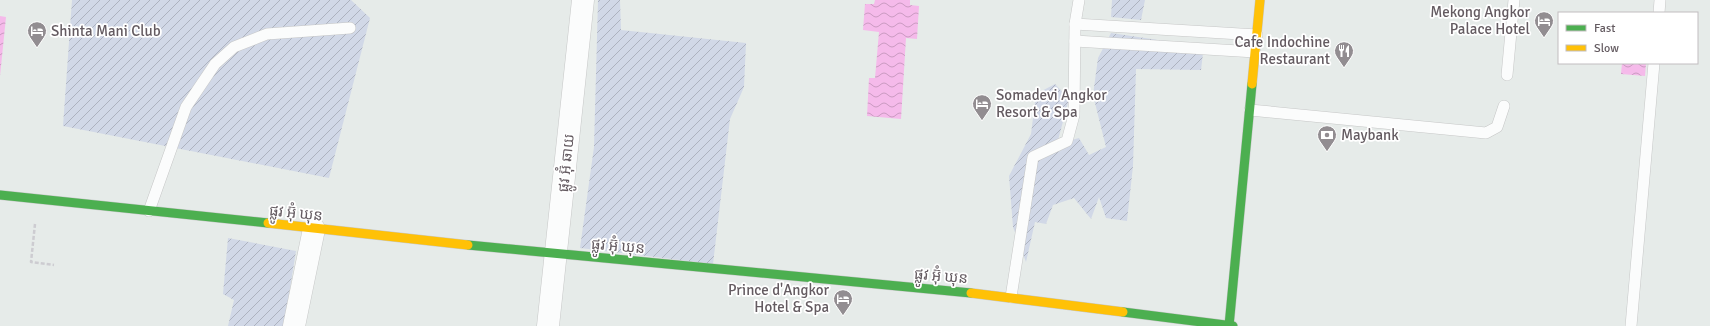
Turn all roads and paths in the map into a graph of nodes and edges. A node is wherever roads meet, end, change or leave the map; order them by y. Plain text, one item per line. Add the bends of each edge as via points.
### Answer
1 (583, 0) edge
2 (1078, 0) edge
3 (1260, 0) edge
4 (1514, 0) edge
5 (1660, 0) edge
6 (1659, 12) edge
7 (1075, 24) junction
8 (350, 28) dead end
9 (1257, 35) junction
10 (1075, 41) junction
11 (1255, 52) junction
12 (1654, 64) edge
13 (1507, 75) dead end
14 (1504, 106) dead end
15 (1250, 110) junction
16 (0, 196) edge
17 (149, 211) junction
18 (36, 218) dead end
19 (314, 229) junction
20 (556, 254) junction
21 (54, 265) dead end
22 (1011, 297) junction
23 (294, 326) edge
24 (548, 326) edge
25 (1229, 326) edge
26 (1233, 326) edge
27 (1632, 326) edge

1 - 20 street, ផ្លូវ អ៊ុំ ឆាយ
2 - 7 lane
3 - 9 street
4 - 13 lane
5 - 6 lane
7 - 9 lane
7 - 10 lane
8 - 17 lane via 267,34 234,47 215,64 186,107
9 - 11 street
10 - 11 lane
10 - 22 lane via 1074,115 1066,141 1033,158
11 - 15 street
12 - 27 lane
14 - 15 lane via 1497,127 1486,133
15 - 25 street
16 - 17 street, ផ្លូវ អ៊ុំ ឃុន
17 - 19 street, ផ្លូវ អ៊ុំ ឃុន
18 - 21 path via 32,262
19 - 20 street, ផ្លូវ អ៊ុំ ឃុន
19 - 23 street
20 - 22 street, ផ្លូវ អ៊ុំ ឃុន
20 - 24 street, ផ្លូវ អ៊ុំ ឆាយ
22 - 25 street, ផ្លូវ អ៊ុំ ឃុន
25 - 26 street, ផ្លូវ អ៊ុំ ឃុន

